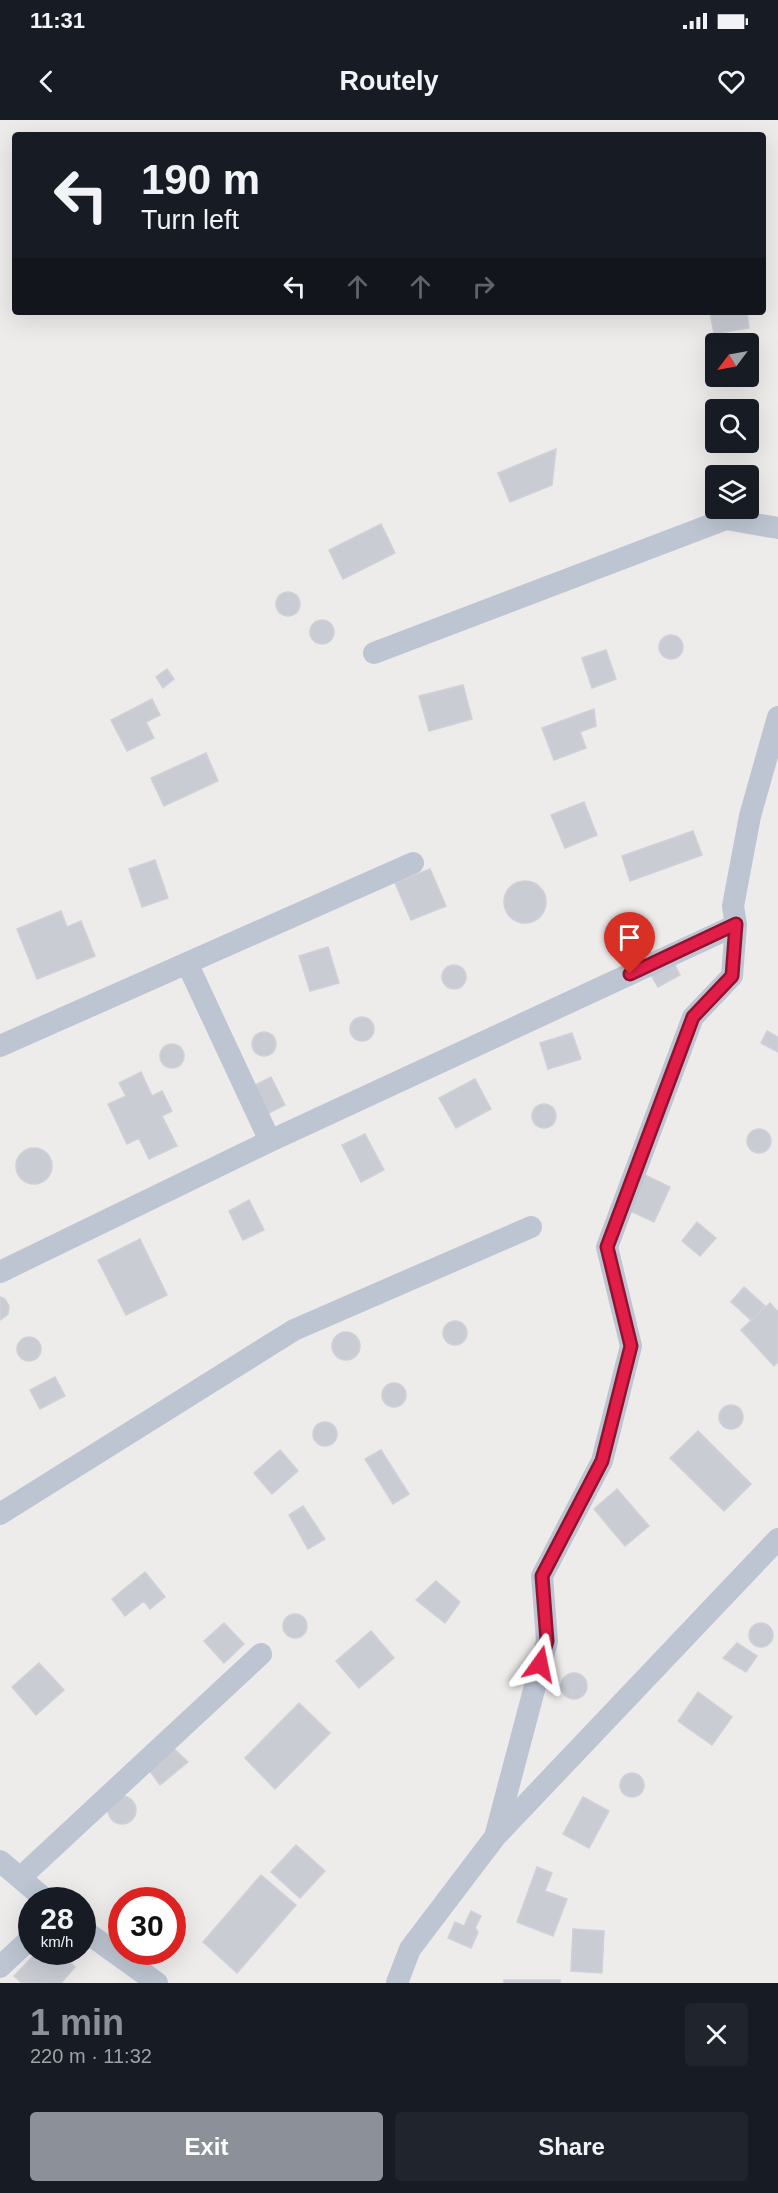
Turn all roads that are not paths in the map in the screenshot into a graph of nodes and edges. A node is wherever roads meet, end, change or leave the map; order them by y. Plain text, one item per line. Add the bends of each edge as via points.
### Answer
1 (778, 528) edge
2 (374, 653) dead end
3 (778, 717) edge
4 (413, 863) dead end
5 (736, 924) junction
6 (187, 963) junction
7 (0, 1046) edge
8 (270, 1141) junction
9 (531, 1227) dead end
10 (0, 1272) edge
11 (0, 1514) edge
12 (778, 1539) edge
13 (261, 1654) dead end
14 (495, 1837) junction
15 (0, 1861) edge
16 (20, 1878) junction
17 (31, 1887) edge
18 (96, 1939) edge
19 (18, 1950) edge
20 (0, 1967) edge
21 (158, 1983) edge
22 (397, 1983) edge

1 - 2 street via 726,519
3 - 5 street via 750,816 733,906
4 - 6 street
5 - 8 street
5 - 14 street via 732,976 693,1017 607,1247 631,1346 602,1461 542,1576 547,1641
6 - 7 street
6 - 8 street
8 - 10 street
9 - 11 street via 294,1330
12 - 14 street
13 - 16 street
14 - 22 street via 410,1949
15 - 16 street
16 - 17 street
18 - 21 street
19 - 20 street

